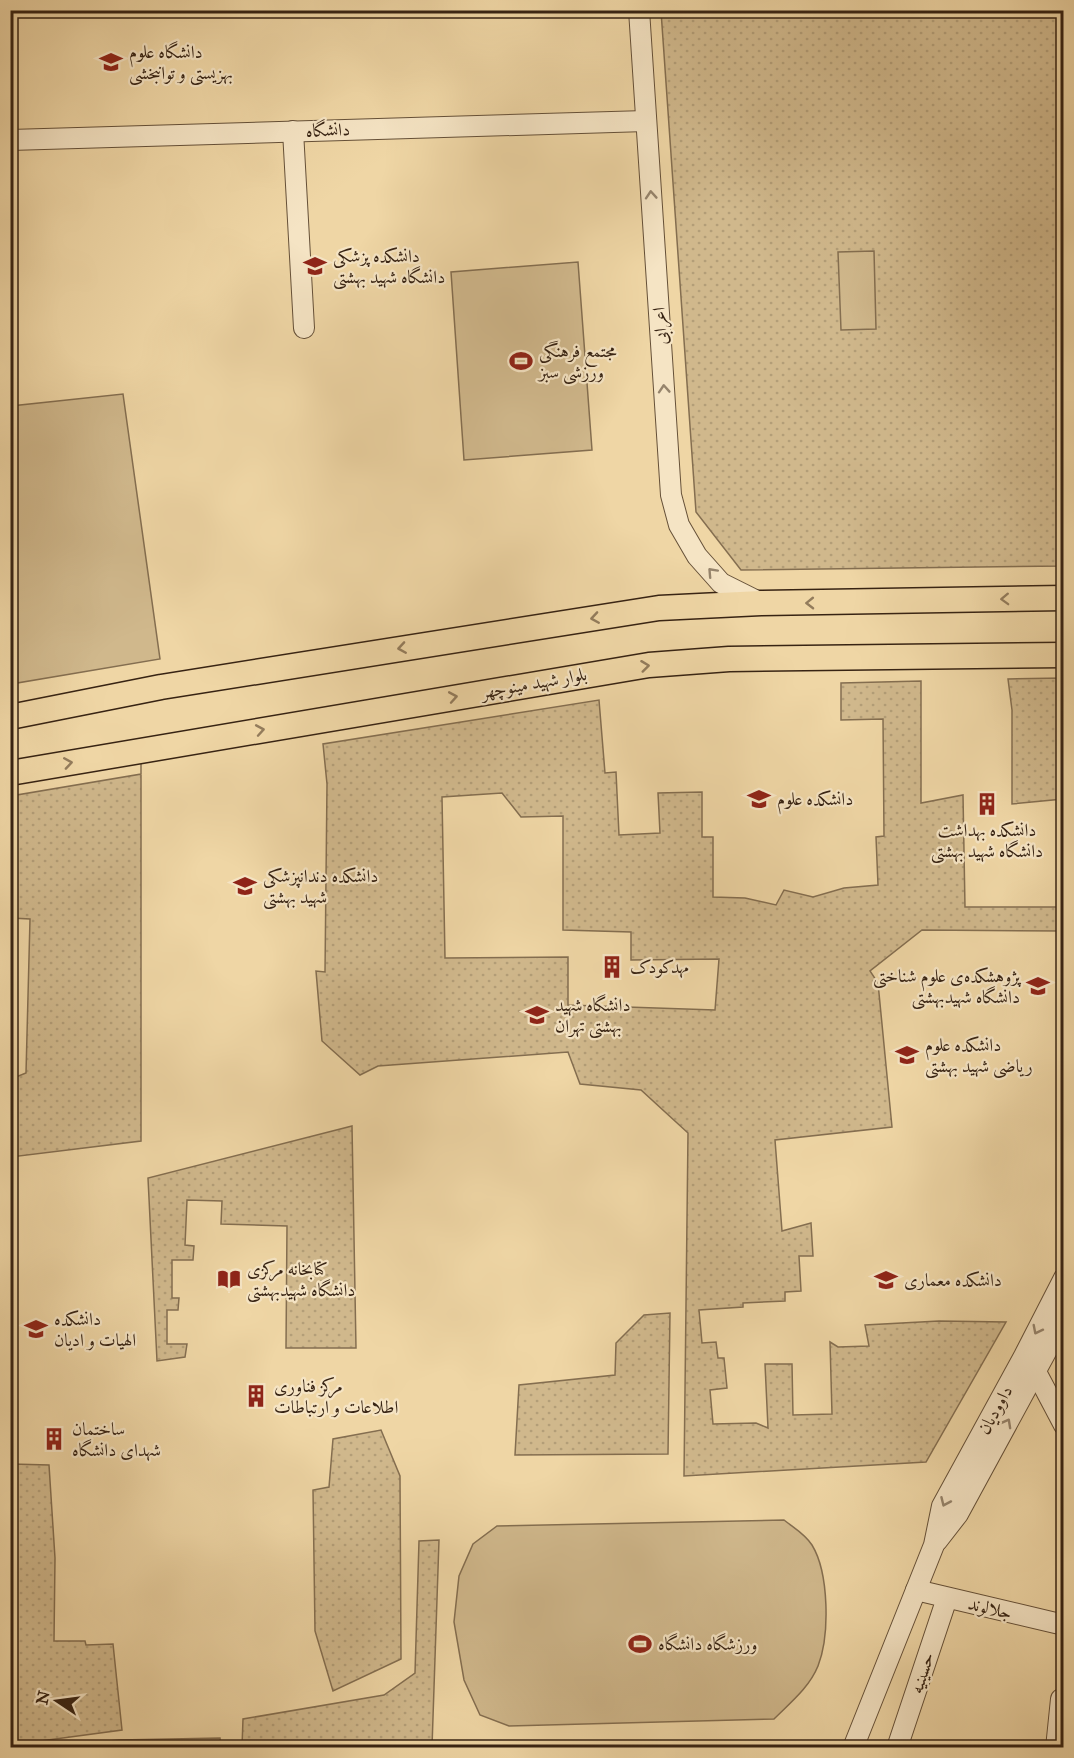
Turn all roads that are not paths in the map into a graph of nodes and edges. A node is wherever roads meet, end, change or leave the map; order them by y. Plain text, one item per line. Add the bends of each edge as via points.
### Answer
1 (639, 10) edge
2 (646, 121) junction
3 (292, 131) junction
4 (10, 140) edge
5 (304, 328) dead end
6 (1064, 598) edge
7 (761, 603) junction
8 (1064, 655) edge
9 (10, 717) edge
10 (10, 773) edge
11 (1064, 1278) edge
12 (1064, 1319) edge
13 (1036, 1372) junction
14 (1064, 1425) edge
15 (934, 1545) junction
16 (916, 1590) junction
17 (947, 1598) junction
18 (1064, 1625) edge
19 (1061, 1699) dead end
20 (853, 1748) edge
21 (897, 1748) edge
22 (1056, 1748) edge

1 - 2 street, اعرابی
2 - 3 street, دانشگاه
7 -> 2 street, اعرابی via 721,583 697,556 679,525 671,495
3 - 4 street, دانشگاه
3 - 5 street
6 -> 7 main road
7 -> 9 main road via 659,608 161,687
10 -> 8 main road, بلوار شهید مینوچهر via 649,665 729,659
11 -> 15 street, داوودیان via 942,1506
12 - 13 street, داوودیان
13 - 14 street
15 -> 13 street, داوودیان via 958,1514
15 - 16 street, داوودیان
16 - 17 street, جلالوند
16 - 20 street, داوودیان
17 - 18 street, جلالوند
17 - 21 street, حسینیه
19 - 22 street

